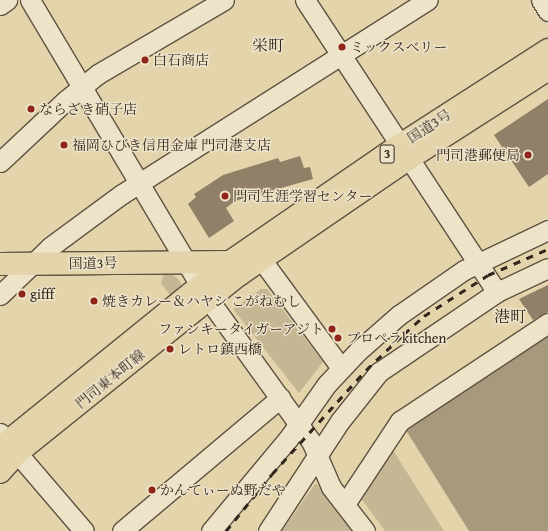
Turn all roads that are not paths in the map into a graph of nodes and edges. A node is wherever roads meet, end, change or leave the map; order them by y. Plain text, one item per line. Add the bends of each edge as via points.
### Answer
1 (7, 0) edge
2 (30, 0) edge
3 (224, 0) edge
4 (305, 0) edge
5 (428, 0) edge
6 (541, 0) edge
7 (0, 5) edge
8 (548, 11) edge
9 (548, 50) edge
10 (343, 62) junction
11 (548, 69) edge
12 (82, 87) junction
13 (404, 152) junction
14 (0, 162) edge
15 (139, 183) junction
16 (548, 230) edge
17 (261, 259) junction
18 (186, 261) junction
19 (0, 264) edge
20 (30, 264) junction
21 (478, 264) junction
22 (230, 268) junction
23 (548, 268) edge
24 (205, 292) junction
25 (497, 292) junction
26 (0, 296) edge
27 (548, 323) edge
28 (341, 368) junction
29 (280, 398) junction
30 (299, 424) junction
31 (6, 444) edge
32 (316, 457) junction
33 (0, 472) edge
34 (345, 504) junction
35 (84, 531) edge
36 (122, 531) edge
37 (211, 531) edge
38 (268, 531) edge
39 (365, 531) edge

1 - 7 street
2 - 12 street
3 - 12 street via 98,74
4 - 10 street
5 - 10 street
6 - 8 street
9 - 13 main road, 国道3号 / 3
10 - 13 street
10 - 15 street
11 - 13 main road, 国道3号 / 3
12 - 14 street
12 - 15 street
13 - 17 main road, 国道3号 / 3
13 - 21 street
13 - 22 main road, 国道3号 / 3
15 - 18 street
15 - 20 street
16 - 21 street
17 - 22 main road, 国道3号 / 3
17 - 28 street
18 - 20 main road, 国道3号
18 - 22 main road, 国道3号
18 - 24 street
19 - 20 main road, 国道3号
20 - 26 street
21 - 25 street
21 - 28 street via 464,270 399,315
22 - 24 main road, 門司東本町線
23 - 25 street
24 - 29 street
24 - 31 main road, 門司東本町線
25 - 32 street via 379,372 362,390
27 - 34 street via 400,421
28 - 30 street
29 - 30 street
29 - 36 street
30 - 32 street via 312,443
30 - 37 street
31 - 33 main road, 門司東本町線
31 - 35 street
32 - 34 street via 331,487
32 - 38 street
34 - 39 street

